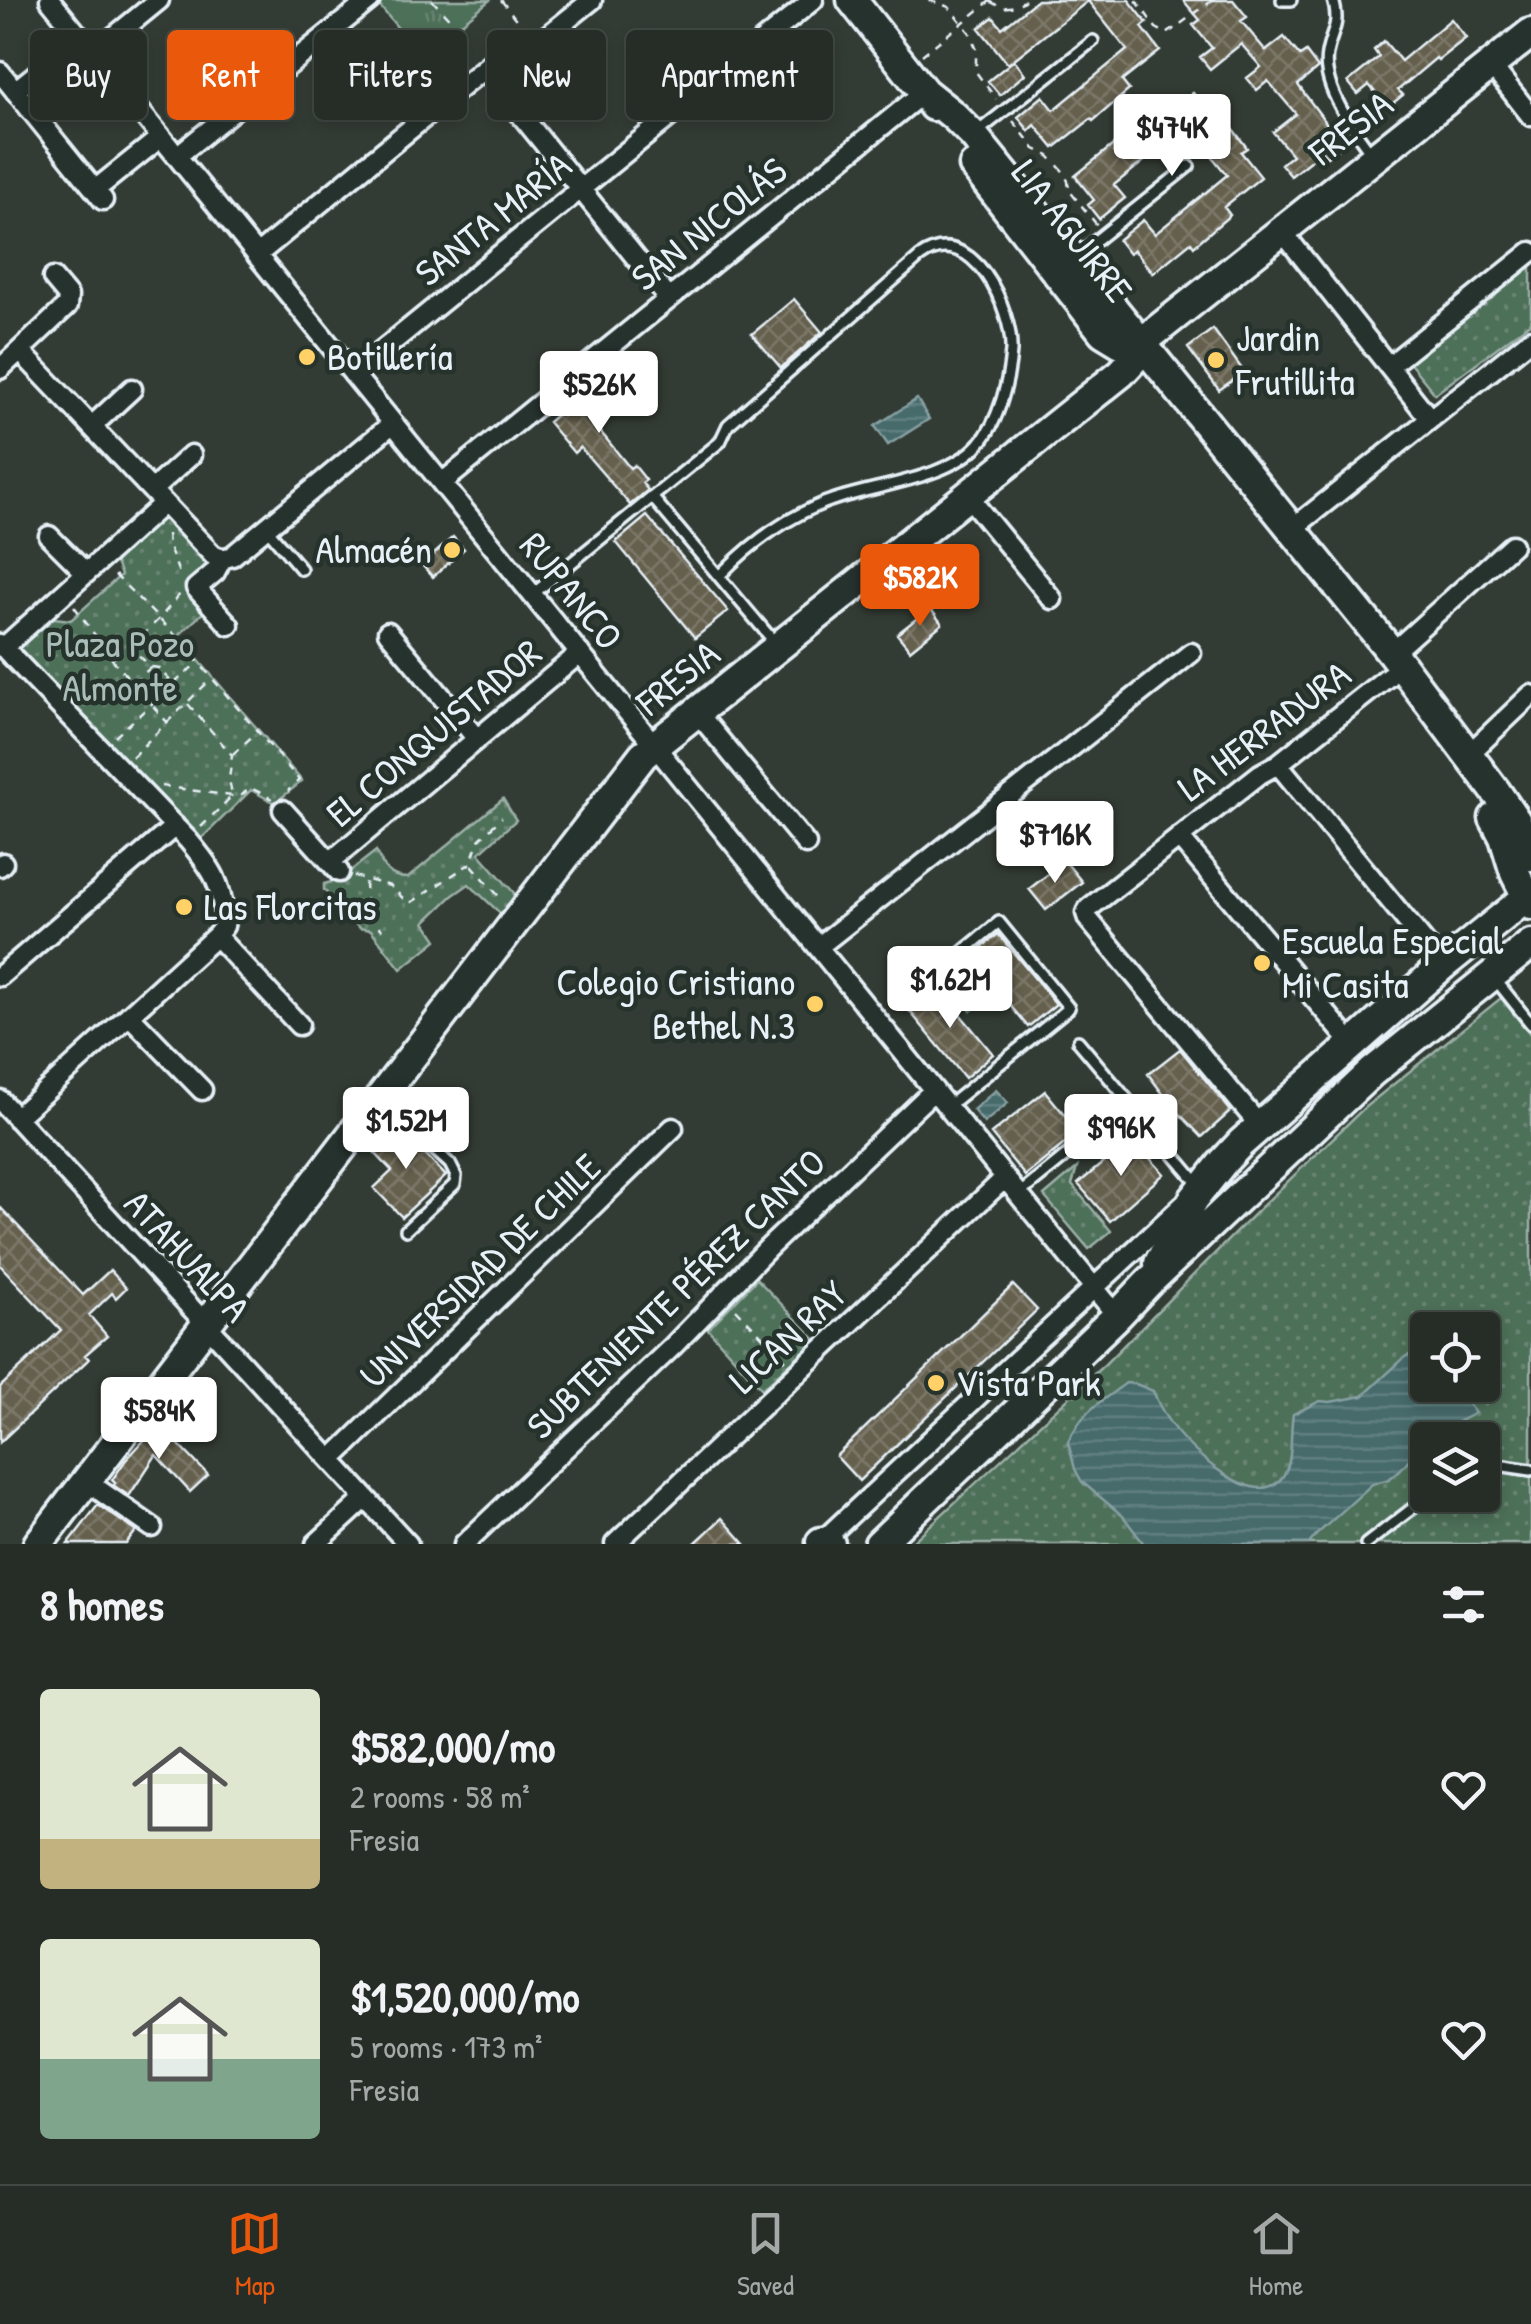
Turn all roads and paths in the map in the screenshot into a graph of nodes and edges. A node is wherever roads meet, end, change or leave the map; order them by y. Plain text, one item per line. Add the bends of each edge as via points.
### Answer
1 (50, 0) edge
2 (159, 0) edge
3 (370, 0) edge
4 (432, 0) edge
5 (501, 0) edge
6 (592, 0) edge
7 (814, 0) edge
8 (852, 0) edge
9 (928, 0) edge
10 (990, 0) edge
11 (1025, 0) edge
12 (1136, 0) edge
13 (1214, 0) edge
14 (1282, 0) edge
15 (1290, 0) edge
16 (1333, 0) edge
17 (962, 23) junction
18 (75, 30) edge
19 (113, 30) edge
20 (453, 30) edge
21 (525, 30) edge
22 (554, 30) edge
23 (954, 30) dead end
24 (1531, 33) edge
25 (1093, 41) dead end
26 (1490, 65) junction
27 (487, 66) edge
28 (484, 69) junction
29 (0, 72) edge
30 (30, 81) edge
31 (467, 83) edge
32 (15, 90) junction
33 (924, 92) junction
34 (1004, 110) junction
35 (1531, 116) edge
36 (147, 120) edge
37 (422, 120) edge
38 (973, 135) junction
39 (161, 137) junction
40 (177, 156) junction
41 (1375, 157) junction
42 (1190, 166) dead end
43 (580, 189) junction
44 (1282, 231) junction
45 (1104, 234) junction
46 (1531, 252) edge
47 (257, 255) junction
48 (1062, 262) junction
49 (53, 278) dead end
50 (669, 299) junction
51 (1531, 339) edge
52 (1142, 342) junction
53 (20, 350) junction
54 (2, 364) edge
55 (1388, 366) junction
56 (353, 374) junction
57 (132, 390) dead end
58 (1430, 419) junction
59 (392, 424) junction
60 (92, 426) junction
61 (190, 455) dead end
62 (442, 483) junction
63 (967, 496) junction
64 (652, 497) junction
65 (157, 502) junction
66 (266, 528) junction
67 (1292, 529) junction
68 (49, 536) dead end
69 (1512, 545) dead end
70 (101, 560) junction
71 (222, 560) junction
72 (301, 568) dead end
73 (86, 573) junction
74 (719, 576) junction
75 (64, 593) junction
76 (532, 595) junction
77 (1052, 600) dead end
78 (159, 619) junction
79 (228, 625) dead end
80 (388, 632) dead end
81 (2, 646) edge
82 (778, 646) junction
83 (130, 648) junction
84 (580, 653) junction
85 (1192, 653) dead end
86 (112, 659) junction
87 (198, 662) junction
88 (1391, 665) junction
89 (151, 668) junction
90 (212, 678) junction
91 (134, 683) junction
92 (174, 684) junction
93 (1531, 696) edge
94 (152, 703) junction
95 (186, 703) junction
96 (696, 711) junction
97 (168, 722) junction
98 (258, 731) junction
99 (477, 739) junction
100 (654, 744) junction
101 (123, 747) dead end
102 (232, 755) junction
103 (1468, 755) junction
104 (132, 756) dead end
105 (1278, 764) junction
106 (157, 783) dead end
107 (232, 796) junction
108 (282, 801) junction
109 (502, 817) dead end
110 (175, 826) junction
111 (194, 834) dead end
112 (1180, 837) junction
113 (806, 844) dead end
114 (1531, 856) edge
115 (471, 863) junction
116 (334, 867) junction
117 (364, 879) junction
118 (1530, 899) edge
119 (516, 917) junction
120 (382, 930) dead end
121 (216, 936) junction
122 (1531, 944) edge
123 (818, 947) junction
124 (1443, 964) junction
125 (940, 970) dead end
126 (1492, 975) junction
127 (0, 976) edge
128 (128, 1015) junction
129 (1531, 1024) edge
130 (299, 1025) dead end
131 (1078, 1041) dead end
132 (1353, 1044) junction
133 (202, 1090) dead end
134 (934, 1090) junction
135 (378, 1098) junction
136 (0, 1100) edge
137 (947, 1106) junction
138 (16, 1118) junction
139 (1260, 1126) junction
140 (674, 1128) dead end
141 (1071, 1152) dead end
142 (1005, 1178) junction
143 (1202, 1188) junction
144 (1018, 1194) junction
145 (406, 1230) dead end
146 (1149, 1282) junction
147 (1094, 1288) junction
148 (722, 1295) junction
149 (1117, 1316) junction
150 (206, 1324) junction
151 (797, 1373) junction
152 (332, 1460) junction
153 (1500, 1465) edge
154 (1531, 1470) edge
155 (86, 1480) junction
156 (366, 1498) junction
157 (1410, 1510) edge
158 (152, 1528) dead end
159 (823, 1543) edge
160 (38, 1544) edge
161 (316, 1544) edge
162 (408, 1544) edge
163 (464, 1544) edge
164 (615, 1544) edge
165 (879, 1544) edge
166 (1366, 1544) edge

1 - 18 street, RUPANCO
2 - 19 street
3 - 40 street
4 - 20 path
5 - 21 path
6 - 22 street
7 - 43 street, SANTA MARÍA
8 - 33 main road, LIA AGUIRRE
9 - 17 path via 950,7
10 - 11 path via 1005,8
10 - 17 path
12 - 13 path via 1167,34
14 - 15 lane
16 - 41 lane via 1330,84
17 - 23 path
17 - 34 path via 976,48 977,75
24 - 26 main road, FRESIA
25 - 34 lane
26 - 35 street
26 - 41 main road, FRESIA
27 - 28 street
28 - 31 street
28 - 43 street
29 - 32 street
30 - 32 street
32 - 39 street via 99,195
33 - 38 main road, LIA AGUIRRE
33 - 48 main road, LIA AGUIRRE via 956,142
33 - 50 street, SAN NICOLÁS
34 - 38 lane
34 - 45 path via 1062,170 1069,190
36 - 39 street, RUPANCO
37 - 47 street
38 - 48 main road, LIA AGUIRRE
39 - 40 street, RUPANCO
40 - 47 street, RUPANCO
41 - 44 main road, FRESIA
42 - 45 lane
43 - 50 street
43 - 56 street, SANTA MARÍA
44 - 52 main road, FRESIA
44 - 55 street
45 - 48 lane
46 - 55 street
47 - 56 street, RUPANCO
48 - 52 main road, LIA AGUIRRE via 1108,336
49 - 53 street via 68,296 67,306
50 - 62 street, SAN NICOLÁS
51 - 58 street
52 - 63 main road, FRESIA via 1121,373
52 - 67 main road, LIA AGUIRRE
53 - 54 street
53 - 60 street
55 - 58 street
56 - 59 street, RUPANCO
57 - 60 street
58 - 67 street
59 - 62 street, RUPANCO
59 - 66 street
60 - 65 street
61 - 65 street
62 - 76 street, RUPANCO
63 - 77 street
63 - 82 main road, FRESIA
64 - 74 lane
64 - 74 lane via 927,252 952,248 980,268 1004,308 1011,352 998,410 981,442 946,468 804,512 760,538
64 - 76 lane
65 - 70 street
65 - 71 street
65 - 78 path via 184,587
66 - 71 street
66 - 72 lane
67 - 88 main road, LIA AGUIRRE
68 - 73 street
69 - 88 street, LA HERRADURA
70 - 73 street
70 - 78 path
71 - 79 street via 196,588
73 - 75 street
74 - 82 lane
75 - 81 street
75 - 86 path
76 - 84 street, RUPANCO
78 - 83 path
78 - 87 path
80 - 99 street
81 - 110 street
82 - 96 main road, FRESIA
83 - 86 path
83 - 89 path
84 - 99 street, EL CONQUISTADOR
84 - 100 street, RUPANCO
85 - 123 street
86 - 91 path
87 - 90 path
87 - 92 path
88 - 103 main road, LIA AGUIRRE
88 - 105 street, LA HERRADURA
88 - 118 main road, LIA AGUIRRE via 1497,822
89 - 91 path
89 - 92 path
90 - 95 path
90 - 98 path
91 - 94 path
92 - 94 path
93 - 103 street
94 - 97 path
94 - 101 path via 114,738
95 - 97 path
95 - 102 path
96 - 100 main road, FRESIA
96 - 113 street
97 - 104 path
98 - 102 path
98 - 108 path via 299,780
99 - 116 street, EL CONQUISTADOR
100 - 119 main road, FRESIA
100 - 123 street, RUPANCO
102 - 107 path
103 - 114 main road, LIA AGUIRRE via 1516,821
105 - 112 street, LA HERRADURA
105 - 124 street
106 - 107 path
107 - 108 path via 251,788
107 - 111 path
108 - 116 street, EL CONQUISTADOR
109 - 115 path via 478,841
110 - 121 street via 218,882 225,921
110 - 127 street
112 - 132 street
112 - 139 street, LA HERRADURA via 1086,912
115 - 117 path via 412,902
115 - 119 path
116 - 117 path
117 - 120 path via 366,906
118 - 124 main road
119 - 135 main road, FRESIA
121 - 128 street
121 - 130 street
122 - 126 main road
123 - 134 street, RUPANCO
124 - 132 main road
125 - 137 lane via 1000,922 1069,1008
126 - 129 lane
126 - 146 main road via 1372,1072
128 - 133 street
128 - 138 street
131 - 143 lane
132 - 139 main road
134 - 137 street, RUPANCO
134 - 148 street, SUBTENIENTE PÉREZ CANTO
135 - 145 lane via 456,1176
135 - 150 main road, FRESIA
136 - 138 street, ATAHUALPA
137 - 142 street, RUPANCO
138 - 150 street, ATAHUALPA
139 - 143 main road
140 - 152 street, UNIVERSIDAD DE CHILE
141 - 144 lane
142 - 144 street, RUPANCO
142 - 151 street, LICAN RAY
143 - 146 main road
143 - 147 street
144 - 147 street, RUPANCO
146 - 149 main road
147 - 149 street, RUPANCO
147 - 159 street
148 - 151 path
148 - 163 street, SUBTENIENTE PÉREZ CANTO
149 - 165 main road
150 - 152 street, ATAHUALPA
150 - 155 main road, FRESIA
151 - 164 street, LICAN RAY
152 - 156 street, ATAHUALPA
153 - 154 lane
155 - 158 street
155 - 160 main road, FRESIA
156 - 161 street
156 - 162 street, ATAHUALPA
157 - 166 lane

